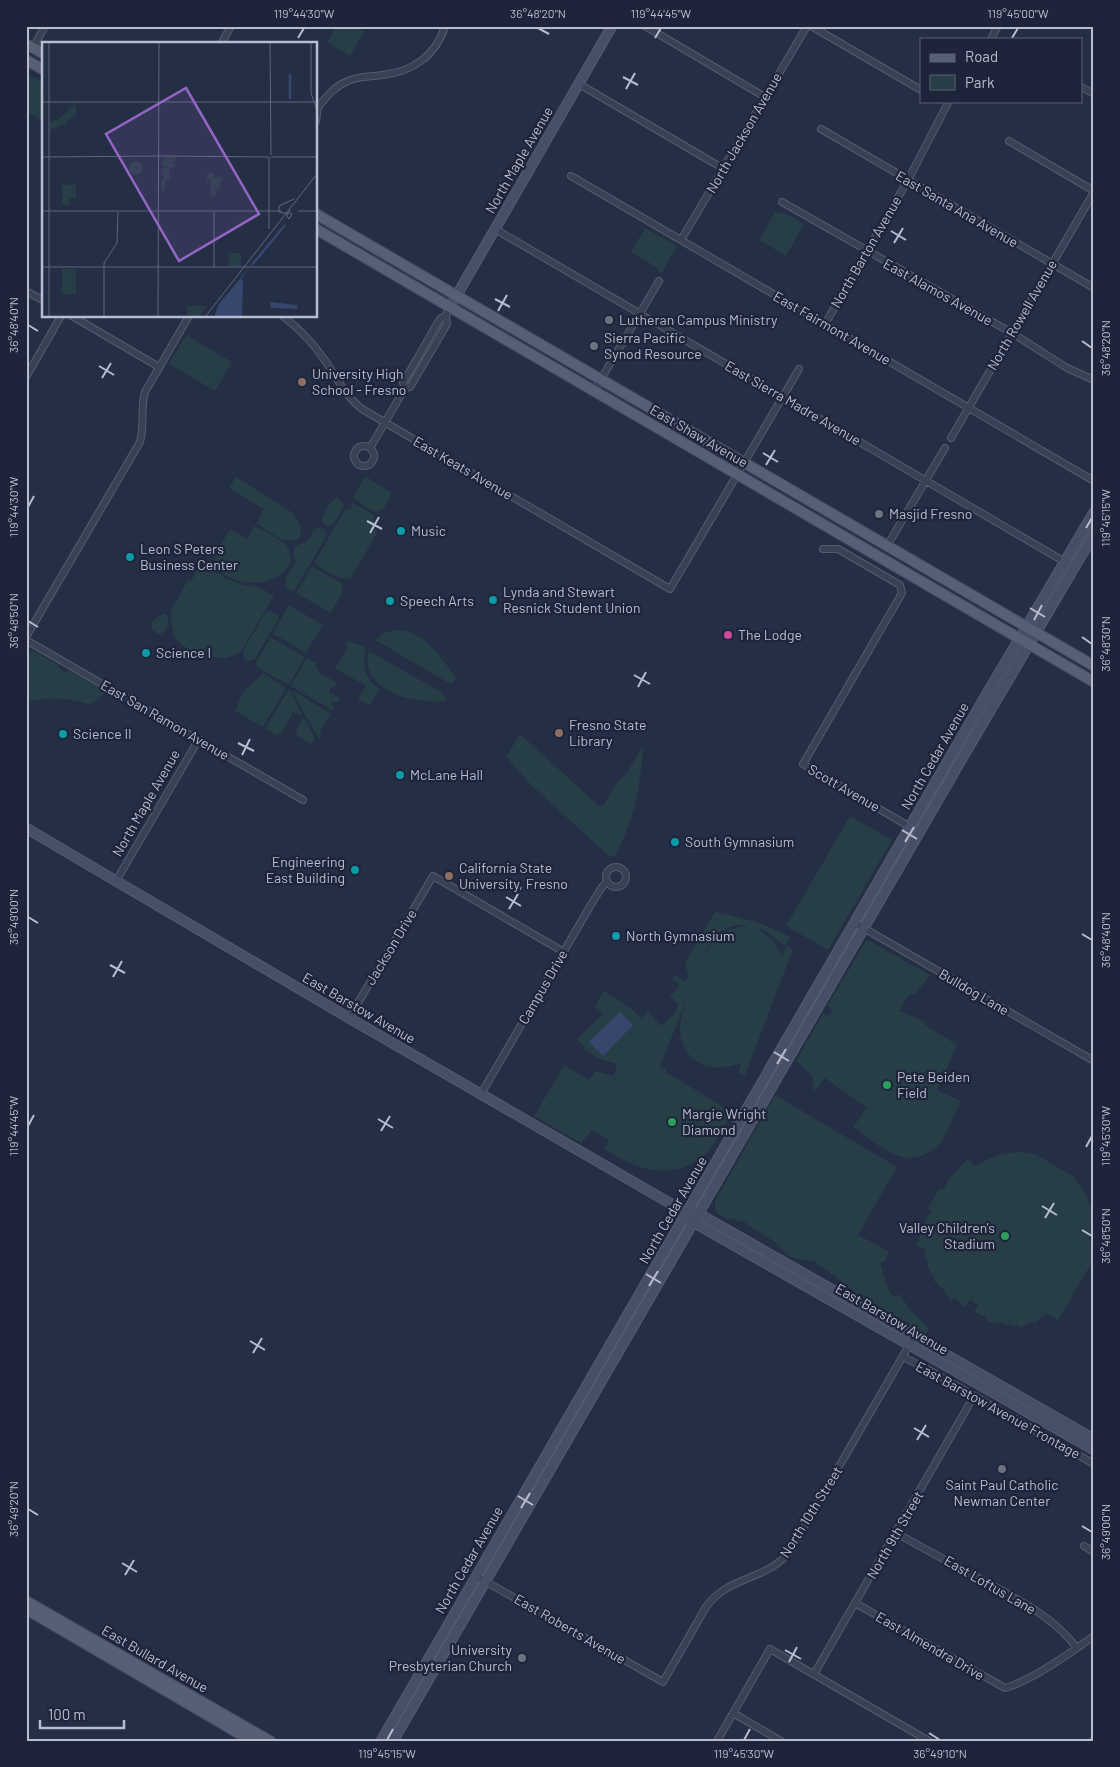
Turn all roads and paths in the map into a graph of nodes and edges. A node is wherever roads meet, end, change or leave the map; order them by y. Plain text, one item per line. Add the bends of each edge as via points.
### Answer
1 (45, 26) edge
2 (231, 26) edge
3 (444, 26) edge
4 (612, 26) edge
5 (645, 26) edge
6 (807, 26) edge
7 (812, 26) edge
8 (998, 26) edge
9 (992, 37) edge
10 (222, 42) edge
11 (30, 46) edge
12 (42, 53) edge
13 (26, 60) edge
14 (42, 69) edge
15 (579, 84) junction
16 (1082, 88) edge
17 (920, 89) edge
18 (1094, 94) edge
19 (766, 97) junction
20 (946, 102) edge
21 (318, 107) edge
22 (821, 129) dead end
23 (1009, 141) dead end
24 (724, 169) junction
25 (571, 176) dead end
26 (908, 180) junction
27 (1094, 191) edge
28 (782, 202) dead end
29 (318, 215) edge
30 (495, 229) junction
31 (318, 230) edge
32 (681, 240) junction
33 (866, 252) junction
34 (1052, 264) junction
35 (659, 281) dead end
36 (1094, 288) edge
37 (26, 291) edge
38 (457, 296) junction
39 (42, 300) edge
40 (448, 311) junction
41 (640, 313) junction
42 (60, 318) edge
43 (75, 318) edge
44 (188, 318) edge
45 (285, 318) edge
46 (825, 324) junction
47 (1012, 333) junction
48 (159, 367) junction
49 (799, 369) dead end
50 (26, 376) edge
51 (601, 380) junction
52 (1094, 380) edge
53 (594, 391) junction
54 (783, 397) junction
55 (968, 408) junction
56 (384, 422) junction
57 (951, 438) dead end
58 (370, 448) dead end
59 (945, 448) dead end
60 (744, 463) junction
61 (738, 474) junction
62 (926, 480) junction
63 (1094, 481) edge
64 (1094, 513) edge
65 (827, 527) junction
66 (1094, 534) edge
67 (887, 546) junction
68 (823, 549) dead end
69 (1080, 557) junction
70 (1064, 562) junction
71 (1026, 627) junction
72 (1037, 633) junction
73 (26, 639) edge
74 (1019, 639) junction
75 (1029, 645) junction
76 (1094, 666) edge
77 (1094, 682) edge
78 (982, 702) junction
79 (199, 739) junction
80 (951, 756) junction
81 (963, 757) junction
82 (949, 781) junction
83 (303, 800) dead end
84 (910, 827) junction
85 (26, 828) edge
86 (116, 881) junction
87 (607, 882) dead end
88 (855, 923) junction
89 (864, 928) junction
90 (564, 952) junction
91 (349, 1018) junction
92 (1094, 1061) edge
93 (481, 1094) junction
94 (698, 1213) junction
95 (687, 1214) junction
96 (912, 1341) junction
97 (903, 1357) junction
98 (974, 1396) junction
99 (570, 1414) junction
100 (1094, 1439) edge
101 (1094, 1450) edge
102 (1094, 1464) edge
103 (540, 1486) junction
104 (896, 1532) junction
105 (1084, 1546) dead end
106 (1094, 1552) edge
107 (476, 1576) junction
108 (485, 1581) junction
109 (26, 1601) edge
110 (855, 1603) junction
111 (26, 1609) edge
112 (1094, 1636) edge
113 (1077, 1648) junction
114 (814, 1674) junction
115 (663, 1682) joint
116 (733, 1713) junction
117 (252, 1741) edge
118 (270, 1741) edge
119 (381, 1741) edge
120 (393, 1741) edge
121 (717, 1741) edge
122 (781, 1741) edge
123 (930, 1741) edge

1 - 11 street
2 - 10 street
3 - 21 street via 435,48 421,62 400,72 346,82
4 - 15 main road, North Maple Avenue
5 - 19 street
6 - 19 street, North Jackson Avenue
7 - 17 street
8 - 9 street
11 - 12 main road
13 - 14 main road
15 - 24 street
15 - 30 main road, North Maple Avenue
16 - 18 street
19 - 24 street, North Jackson Avenue
20 - 26 street, North Barton Avenue
22 - 26 street, East Santa Ana Avenue
23 - 27 street
24 - 32 street, North Jackson Avenue
25 - 32 street, East Fairmont Avenue
26 - 33 street, North Barton Avenue
26 - 34 street, East Santa Ana Avenue
27 - 34 street, North Rowell Avenue
28 - 33 street, East Alamos Avenue
29 - 38 main road, East Shaw Avenue
30 - 38 main road, North Maple Avenue
30 - 41 street, East Sierra Madre Avenue
31 - 40 main road, East Shaw Avenue
32 - 46 street, East Fairmont Avenue
33 - 46 street, North Barton Avenue
33 - 47 street, East Alamos Avenue
34 - 36 street, East Santa Ana Avenue
34 - 47 street, North Rowell Avenue
35 - 41 street
37 - 39 street
38 - 40 main road, North Maple Avenue
38 - 51 main road, East Shaw Avenue
40 - 53 main road, East Shaw Avenue
40 - 56 street via 447,324 410,387 404,388
41 - 51 street
41 - 54 street, East Sierra Madre Avenue
42 - 50 street
43 - 48 street
44 - 48 street
45 - 56 street, East Keats Avenue via 321,355 352,401
46 - 55 street, East Fairmont Avenue
47 - 52 street, East Alamos Avenue via 1067,368
47 - 55 street, North Rowell Avenue
48 - 73 street via 144,395 140,442
49 - 54 street
51 - 53 street
51 - 60 main road, East Shaw Avenue
53 - 61 main road, East Shaw Avenue
54 - 60 street
54 - 62 street, East Sierra Madre Avenue
55 - 57 street, North Rowell Avenue
55 - 63 street, East Fairmont Avenue
56 - 58 street
56 - 61 street, East Keats Avenue via 670,590
59 - 62 street
60 - 61 street
60 - 67 main road, East Shaw Avenue
61 - 65 main road, East Shaw Avenue
62 - 67 street
62 - 70 street, East Sierra Madre Avenue
64 - 69 main road via 1078,549
64 - 70 main road, North Cedar Avenue
65 - 67 main road via 854,535 878,549
65 - 74 main road, East Shaw Avenue
66 - 69 main road, North Cedar Avenue
67 - 71 main road, East Shaw Avenue
68 - 84 street, Scott Avenue via 838,549 900,585 902,594 803,764
69 - 72 main road, North Cedar Avenue
70 - 71 main road, North Cedar Avenue
71 - 72 main road, East Shaw Avenue
71 - 74 main road, North Cedar Avenue
72 - 75 main road, North Cedar Avenue
72 - 76 main road, East Shaw Avenue
73 - 79 street, East San Ramon Avenue
74 - 75 main road, East Shaw Avenue
74 - 78 main road, North Cedar Avenue
75 - 77 main road, East Shaw Avenue
75 - 81 main road, North Cedar Avenue
78 - 80 main road, North Cedar Avenue
78 - 81 main road via 976,724 961,750
79 - 83 street, East San Ramon Avenue
79 - 86 street, North Maple Avenue
80 - 82 main road
80 - 84 main road, North Cedar Avenue
81 - 82 main road, North Cedar Avenue
82 - 89 main road, North Cedar Avenue
84 - 88 main road, North Cedar Avenue
85 - 86 main road, East Barstow Avenue
86 - 91 main road, East Barstow Avenue
87 - 90 street, Campus Drive
88 - 89 street, Bulldog Lane
88 - 95 main road, North Cedar Avenue
89 - 92 street, Bulldog Lane
89 - 94 main road, North Cedar Avenue
90 - 91 street, Jackson Drive via 433,876
90 - 93 street, Campus Drive
91 - 93 main road, East Barstow Avenue
93 - 95 main road, East Barstow Avenue
94 - 95 main road, North Cedar Avenue
94 - 96 main road, East Barstow Avenue
95 - 96 main road, East Barstow Avenue
95 - 99 main road, North Cedar Avenue
95 - 103 main road, North Cedar Avenue
96 - 97 street, North 10th Street
96 - 100 main road, East Barstow Avenue
96 - 101 main road, East Barstow Avenue
97 - 98 street, East Barstow Avenue Frontage
97 - 115 street, North 10th Street via 785,1558 771,1569 714,1597
98 - 102 street, East Barstow Avenue Frontage
98 - 104 street, North 9th Street
99 - 103 main road via 561,1439 539,1479
99 - 107 main road, North Cedar Avenue
103 - 108 main road, North Cedar Avenue
104 - 110 street, North 9th Street
104 - 113 street, East Loftus Lane via 1047,1618
105 - 106 street
107 - 108 street, East Roberts Avenue
107 - 119 main road, North Cedar Avenue
108 - 115 street, East Roberts Avenue
108 - 120 main road, North Cedar Avenue
109 - 118 main road, East Bullard Avenue
110 - 113 street, East Almendra Drive via 1005,1688 1041,1671
110 - 114 street, North 9th Street
111 - 117 main road, East Bullard Avenue
112 - 113 street
114 - 116 street via 770,1649
114 - 123 street
116 - 121 street
116 - 122 street

